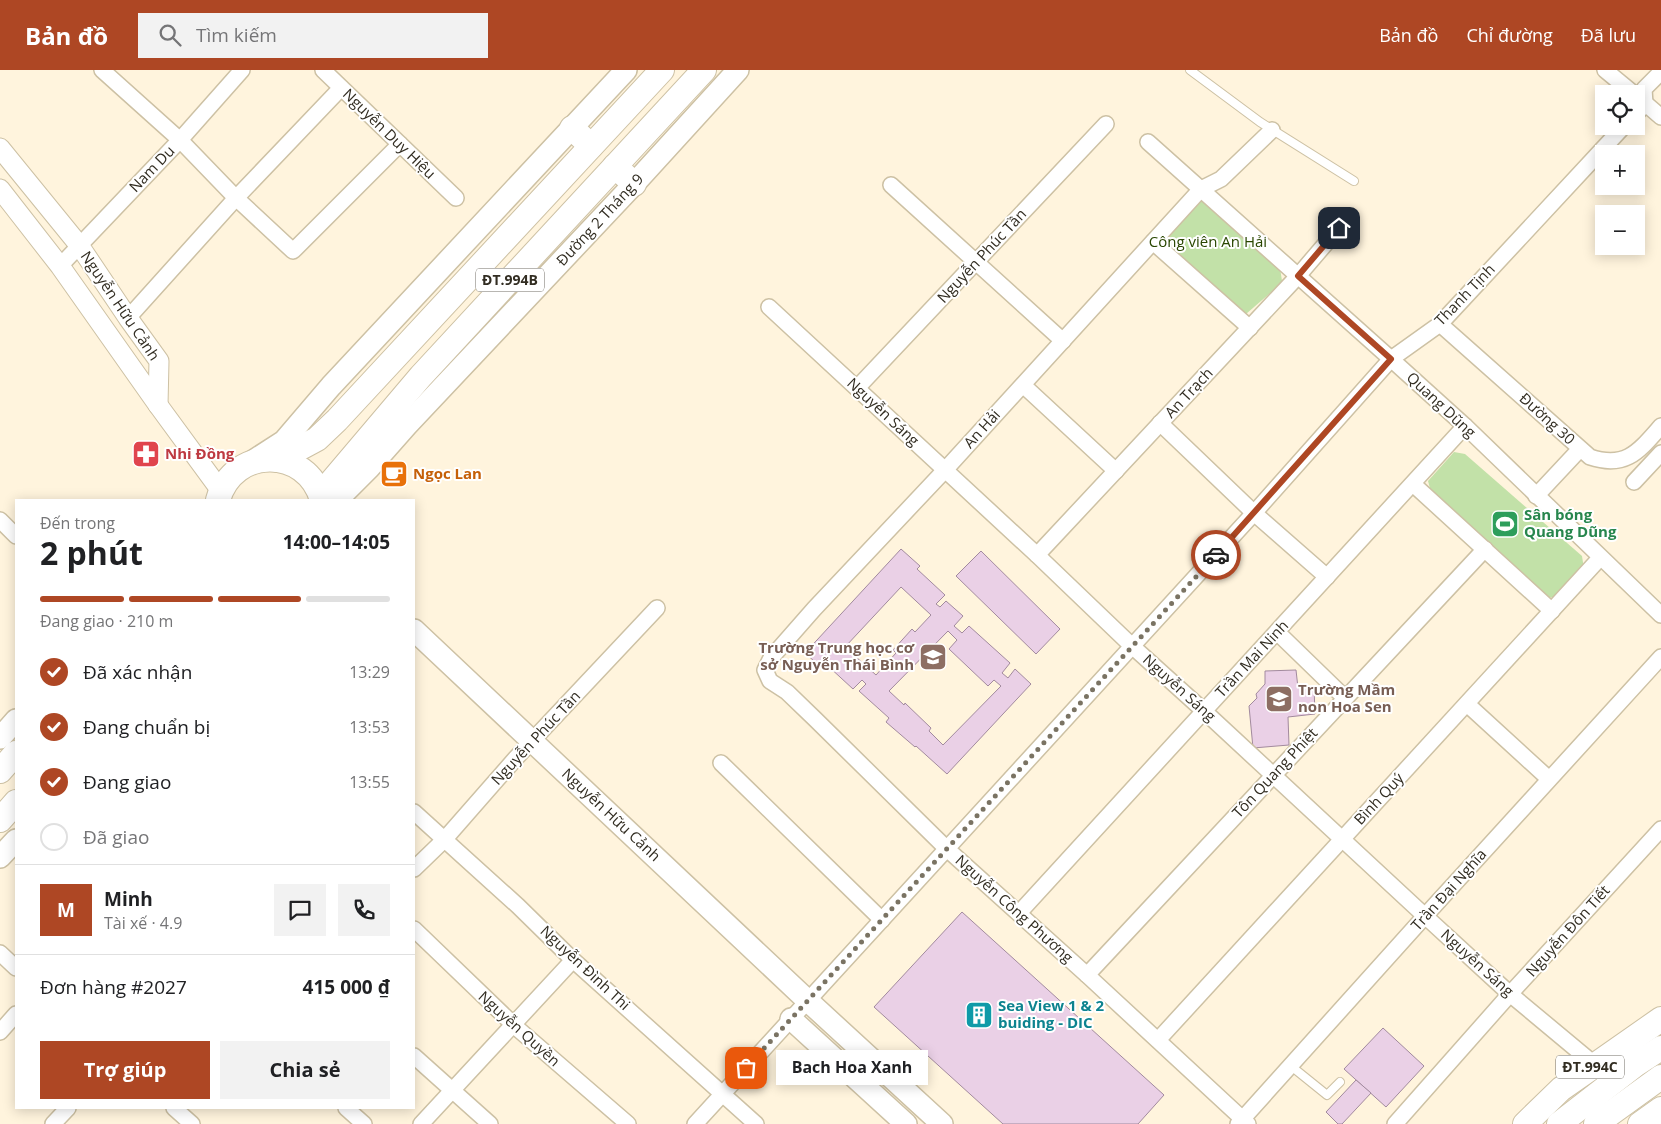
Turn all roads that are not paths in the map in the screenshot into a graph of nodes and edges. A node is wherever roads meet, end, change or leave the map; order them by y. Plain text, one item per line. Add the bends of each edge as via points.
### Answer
1 (102, 70) edge
2 (242, 70) edge
3 (323, 70) edge
4 (626, 70) edge
5 (662, 70) edge
6 (704, 70) edge
7 (738, 70) edge
8 (1190, 70) edge
9 (1606, 70) edge
10 (1661, 72) edge
11 (1621, 85) edge
12 (341, 88) junction
13 (1645, 88) edge
14 (1645, 107) edge
15 (1661, 117) edge
16 (1106, 124) dead end
17 (572, 128) junction
18 (1272, 130) junction
19 (1616, 135) edge
20 (180, 140) junction
21 (1148, 142) dead end
22 (400, 144) junction
23 (591, 146) junction
24 (0, 148) edge
25 (615, 166) junction
26 (1354, 181) dead end
27 (634, 184) junction
28 (891, 185) dead end
29 (0, 189) edge
30 (1201, 190) junction
31 (236, 198) junction
32 (456, 198) dead end
33 (1339, 228) dead end
34 (1153, 242) junction
35 (79, 245) junction
36 (976, 262) junction
37 (60, 266) junction
38 (1298, 276) junction
39 (769, 307) dead end
40 (128, 318) junction
41 (1440, 324) junction
42 (1250, 328) junction
43 (1063, 341) junction
44 (1391, 359) junction
45 (1022, 385) junction
46 (857, 388) junction
47 (158, 405) junction
48 (1160, 423) junction
49 (1465, 426) junction
50 (1661, 426) edge
51 (1580, 449) junction
52 (1661, 453) edge
53 (278, 460) junction
54 (249, 464) junction
55 (945, 470) junction
56 (1116, 471) junction
57 (1634, 482) dead end
58 (1413, 484) junction
59 (219, 495) edge
60 (1536, 496) junction
61 (327, 498) edge
62 (1254, 513) junction
63 (0, 520) edge
64 (15, 535) edge
65 (1485, 549) junction
66 (1037, 555) junction
67 (1600, 558) junction
68 (1327, 577) junction
69 (657, 608) dead end
70 (1552, 611) junction
71 (1661, 616) edge
72 (415, 631) edge
73 (1276, 632) junction
74 (1132, 646) junction
75 (1661, 657) edge
76 (765, 670) joint
77 (1345, 698) junction
78 (1467, 704) junction
79 (1204, 711) junction
80 (15, 721) edge
81 (0, 738) edge
82 (532, 741) junction
83 (15, 754) edge
84 (721, 763) dead end
85 (0, 771) edge
86 (1274, 775) junction
87 (1550, 779) junction
88 (15, 803) edge
89 (415, 813) edge
90 (0, 820) edge
91 (1661, 828) edge
92 (1343, 839) junction
93 (444, 840) junction
94 (15, 841) edge
95 (947, 849) junction
96 (0, 857) edge
97 (415, 868) edge
98 (1019, 913) junction
99 (1425, 916) junction
100 (882, 920) junction
101 (415, 930) edge
102 (0, 953) edge
103 (573, 960) junction
104 (15, 967) edge
105 (1087, 975) junction
106 (1510, 994) junction
107 (808, 1001) junction
108 (15, 1015) edge
109 (791, 1019) junction
110 (1661, 1019) edge
111 (514, 1025) junction
112 (0, 1032) edge
113 (1158, 1040) junction
114 (1661, 1048) edge
115 (415, 1057) edge
116 (1594, 1064) junction
117 (1291, 1066) junction
118 (1661, 1077) edge
119 (1340, 1082) dead end
120 (451, 1090) junction
121 (723, 1093) junction
122 (67, 1109) edge
123 (347, 1109) edge
124 (1661, 1109) edge
125 (1243, 1122) edge
126 (54, 1124) edge
127 (364, 1124) edge
128 (421, 1124) edge
129 (490, 1124) edge
130 (628, 1124) edge
131 (695, 1124) edge
132 (756, 1124) edge
133 (906, 1124) edge
134 (942, 1124) edge
135 (1395, 1124) edge
136 (1525, 1124) edge
137 (1559, 1124) edge
138 (1596, 1124) edge
139 (1640, 1124) edge

1 - 20 street
2 - 20 street, Nam Du
3 - 12 street, Nguyễn Duy Hiệu
4 - 17 main road, ĐT.994B
5 - 23 main road, ĐT.994B
6 - 25 main road, Đường 2 Tháng 9 / ĐT.994B
7 - 27 main road, Đường 2 Tháng 9 / ĐT.994B
8 - 18 lane
9 - 11 street
10 - 13 street
12 - 22 street, Nguyễn Duy Hiệu
12 - 31 street
14 - 15 street
16 - 36 street, Nguyễn Phúc Tần
17 - 23 main road
17 - 54 main road, ĐT.994B via 331,386 284,441
18 - 26 lane
18 - 30 street, An Hải via 1221,179
19 - 41 street, Thanh Tịnh
20 - 31 street
20 - 35 street, Nam Du
21 - 30 street, Quang Dũng
22 - 31 street via 294,252
22 - 32 street, Nguyễn Duy Hiệu
23 - 53 main road, ĐT.994B via 337,420 317,439
24 - 35 street, Nguyễn Hữu Cảnh
25 - 27 main road
25 - 61 main road, Đường 2 Tháng 9 / ĐT.994B via 421,376
27 - 61 main road, Đường 2 Tháng 9 / ĐT.994B via 369,468
28 - 36 street
29 - 37 street, Nguyễn Hữu Cảnh
30 - 34 street, An Hải
30 - 38 street, Quang Dũng
31 - 40 street
33 - 38 street, An Trạch
34 - 42 street
34 - 43 street, An Hải
35 - 37 street, Nam Du
35 - 40 street, Nguyễn Hữu Cảnh
36 - 43 street
36 - 46 street, Nguyễn Phúc Tần
37 - 47 street, Nguyễn Hữu Cảnh
38 - 42 street, An Trạch
38 - 44 street, Quang Dũng
39 - 46 street, Nguyễn Sáng
40 - 47 street, Nguyễn Hữu Cảnh via 160,361
41 - 44 street, Thanh Tịnh
41 - 51 street, Đường 30
42 - 48 street, An Trạch
43 - 45 street, An Hải
44 - 49 street, Quang Dũng
44 - 62 street, Thanh Tịnh
45 - 55 street, An Hải
45 - 56 street
46 - 55 street, Nguyễn Sáng
47 - 59 street
48 - 56 street, An Trạch
48 - 62 street
49 - 58 street, Trần Mai Ninh
49 - 60 street, Quang Dũng
50 - 51 street, Đường 30 via 1638,452 1622,460 1604,462
51 - 60 street
52 - 57 street
53 - 54 main road, ĐT.994B
53 - 61 main road, ĐT.994B via 305,472
54 - 59 main road, ĐT.994B via 234,474
55 - 66 street, Nguyễn Sáng
55 - 76 street, An Hải via 814,609 771,658
56 - 66 street, An Trạch
58 - 65 street
58 - 68 street, Trần Mai Ninh
60 - 67 street, Quang Dũng
62 - 68 street
62 - 74 street, Thanh Tịnh
63 - 64 street
65 - 70 street
65 - 77 street, Tôn Quang Phiệt
66 - 74 street, Nguyễn Sáng
67 - 70 street, Bình Quý
67 - 71 street, Quang Dũng
68 - 73 street, Trần Mai Ninh
69 - 82 street, Nguyễn Phúc Tần
70 - 78 street, Bình Quý
72 - 82 main road, Nguyễn Hữu Cảnh
73 - 77 street
73 - 79 street, Trần Mai Ninh
74 - 79 street, Nguyễn Sáng
74 - 95 street, Thanh Tịnh
75 - 87 street, Trần Đại Nghĩa
76 - 95 street, Nguyễn Công Phương via 770,681 787,692
77 - 86 street, Tôn Quang Phiệt
78 - 87 street
78 - 92 street, Bình Quý
79 - 86 street, Nguyễn Sáng
79 - 98 street, Trần Mai Ninh
80 - 81 main road
82 - 93 street, Nguyễn Phúc Tần
82 - 107 main road, Nguyễn Hữu Cảnh
83 - 85 main road
84 - 100 street
86 - 92 street, Nguyễn Sáng
86 - 105 street, Tôn Quang Phiệt
87 - 99 street, Trần Đại Nghĩa
88 - 90 main road
89 - 93 street, Nguyễn Đình Thi
91 - 106 street, Nguyễn Đôn Tiết
92 - 99 street, Nguyễn Sáng
92 - 113 street, Bình Quý
93 - 97 street, Nguyễn Phúc Tần
93 - 103 street, Nguyễn Đình Thi
94 - 96 main road
95 - 98 street, Nguyễn Công Phương
95 - 100 street, Thanh Tịnh
98 - 105 street, Nguyễn Công Phương
99 - 106 street, Nguyễn Sáng
99 - 117 street, Trần Đại Nghĩa
100 - 107 street, Thanh Tịnh
101 - 111 street, Nguyễn Quyền
102 - 104 street
103 - 111 street
103 - 121 street, Nguyễn Đình Thi
105 - 113 street, Nguyễn Công Phương
106 - 116 street, Nguyễn Sáng
106 - 135 street, Nguyễn Đôn Tiết
107 - 109 street, Thanh Tịnh
107 - 134 main road, Nguyễn Hữu Cảnh
108 - 112 street
109 - 121 street, Thanh Tịnh
109 - 133 main road
110 - 116 main road, ĐT.994C
111 - 120 street
111 - 130 street, Nguyễn Quyền
113 - 125 street, Nguyễn Công Phương
114 - 137 main road, ĐT.994C
115 - 120 street
116 - 136 main road, ĐT.994C via 1561,1089
117 - 119 lane via 1327,1095
117 - 125 street, Trần Đại Nghĩa
118 - 138 main road, ĐT.994C
120 - 128 street
120 - 129 street
121 - 131 street, Thanh Tịnh
121 - 132 street, Nguyễn Đình Thi
122 - 126 street
123 - 127 street
124 - 139 main road

